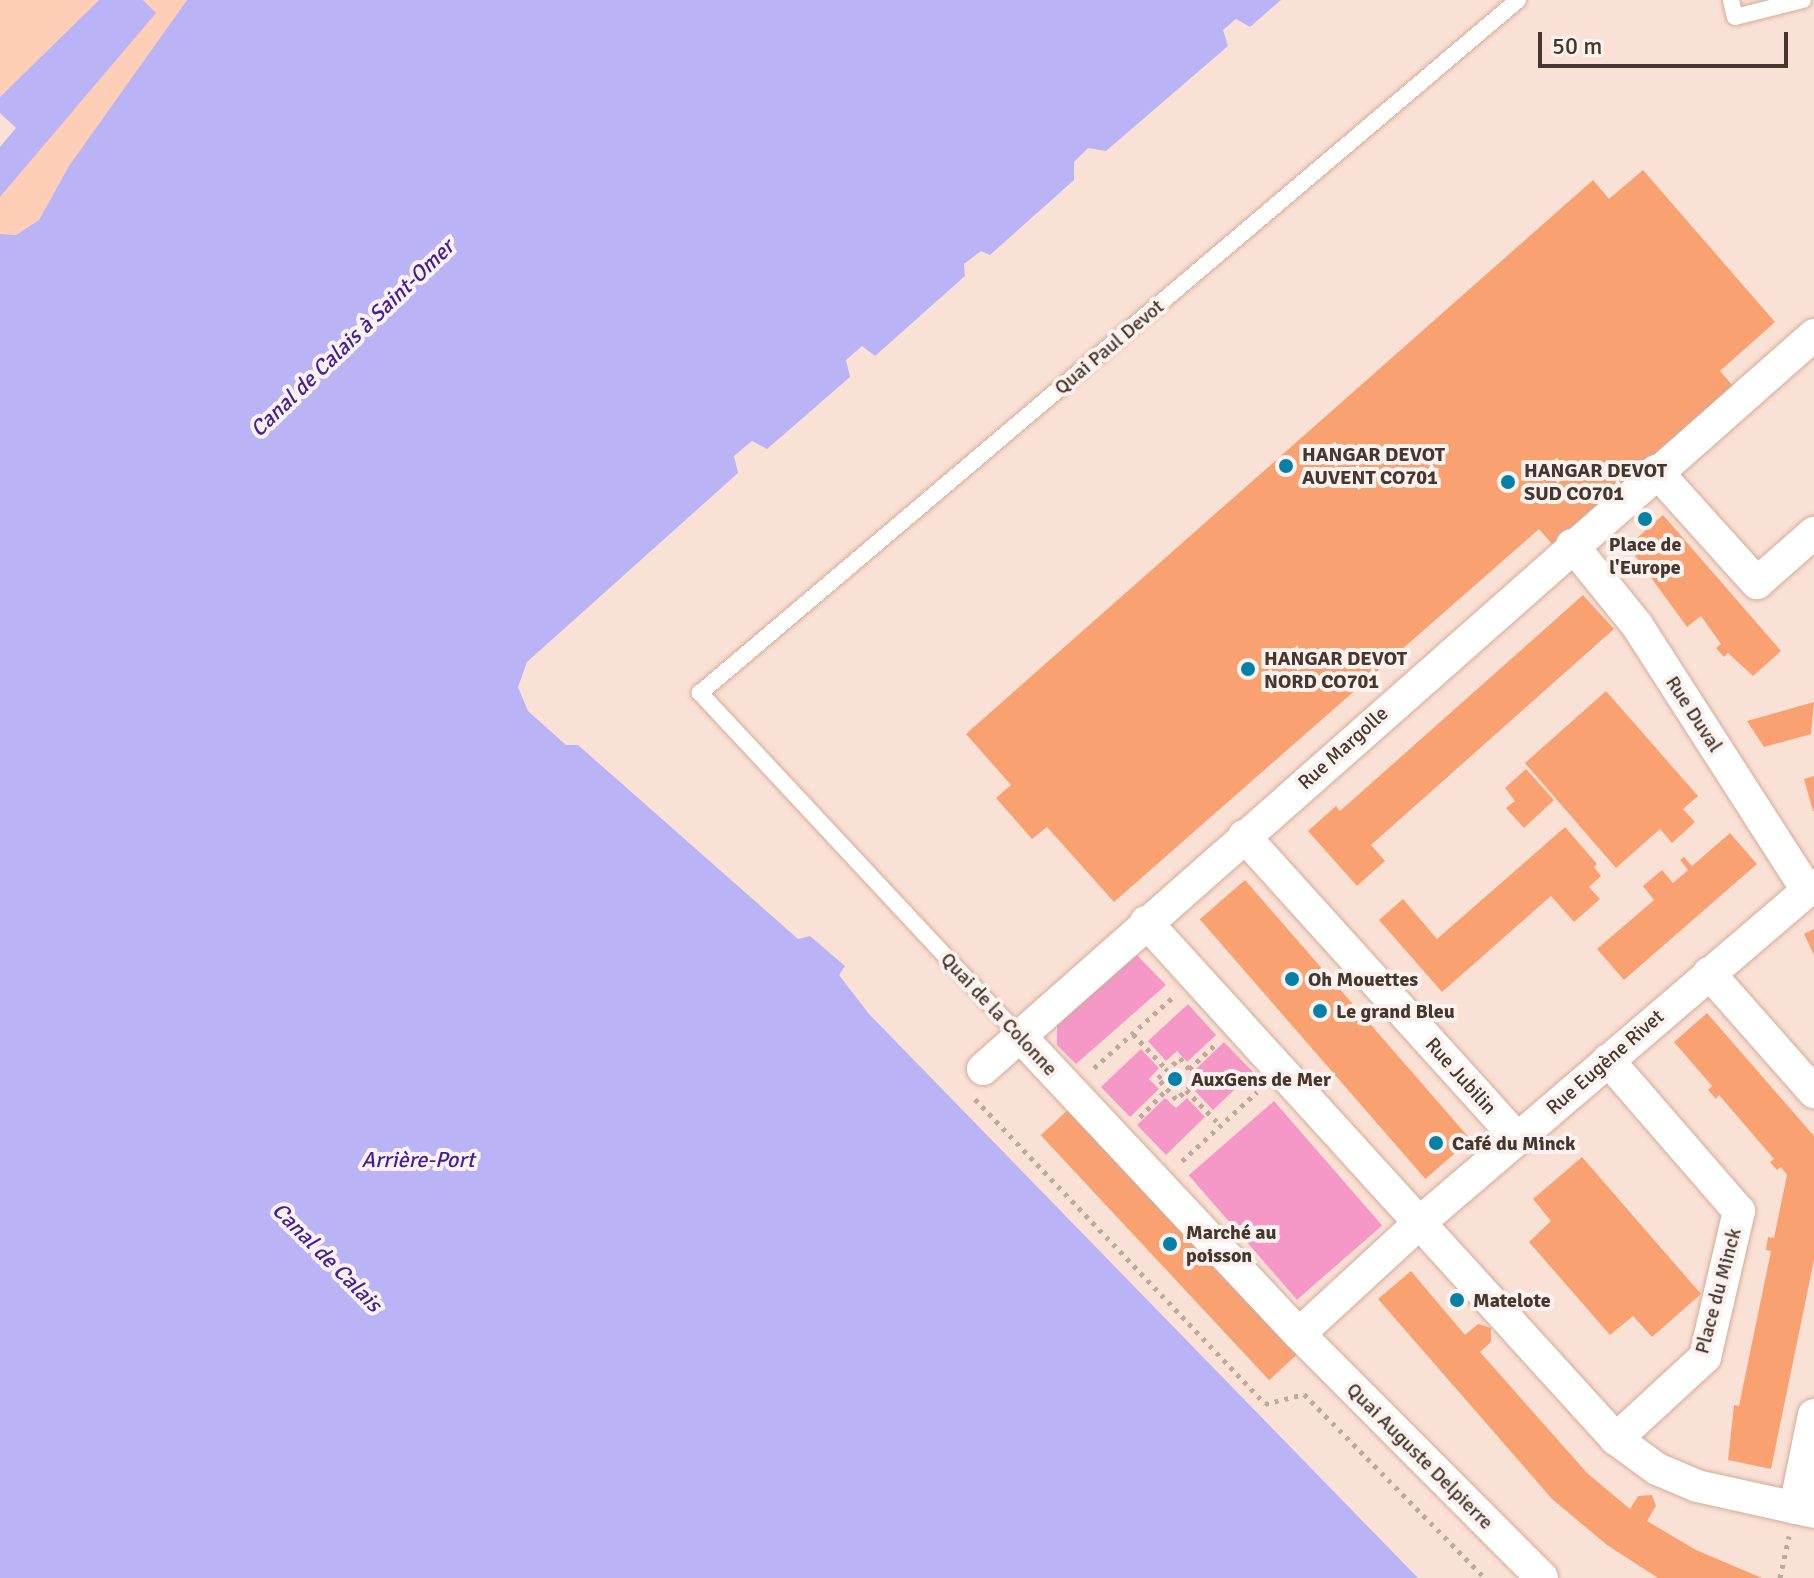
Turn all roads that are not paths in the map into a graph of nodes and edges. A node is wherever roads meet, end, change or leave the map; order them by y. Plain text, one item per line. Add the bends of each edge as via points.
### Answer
1 (1518, 0) edge
2 (1731, 0) edge
3 (1803, 0) edge
4 (1814, 335) edge
5 (1656, 471) junction
6 (1814, 533) edge
7 (1572, 545) junction
8 (700, 693) joint
9 (1244, 836) junction
10 (1810, 887) edge
11 (1146, 922) junction
12 (1709, 973) junction
13 (1019, 1035) junction
14 (1608, 1060) junction
15 (983, 1069) road end
16 (1814, 1092) edge
17 (1517, 1138) junction
18 (1418, 1224) junction
19 (1299, 1334) junction
20 (1814, 1415) edge
21 (1616, 1439) junction
22 (1804, 1510) edge
23 (1542, 1578) edge

1 - 8 lane, Quai Paul Devot
2 - 3 lane via 1735,17
4 - 5 street, Rue Margolle
5 - 6 street via 1757,583
5 - 7 street, Rue Margolle
7 - 9 street, Rue Margolle
7 - 10 street, Rue Duval via 1637,625
8 - 13 lane, Quai de la Colonne
9 - 11 street, Rue Margolle
9 - 17 street, Rue Jubilin
10 - 12 street, Rue Eugène Rivet
11 - 13 street, Rue Margolle
11 - 18 street
12 - 14 street, Rue Eugène Rivet
12 - 16 street
13 - 15 street, Rue Margolle
13 - 19 street, Quai de la Colonne
14 - 17 street, Rue Eugène Rivet
14 - 21 street, Place du Minck via 1739,1211 1705,1357
17 - 18 street, Rue Eugène Rivet
18 - 19 street, Rue Eugène Rivet
18 - 21 street
19 - 23 street, Quai Auguste Delpierre
20 - 22 street
21 - 22 street via 1676,1478

